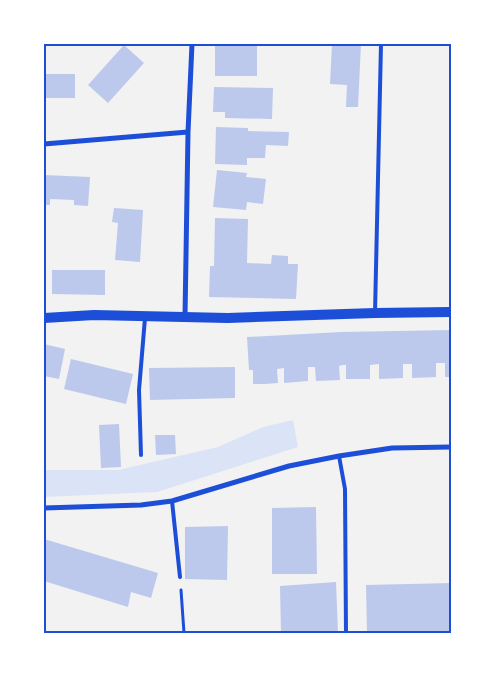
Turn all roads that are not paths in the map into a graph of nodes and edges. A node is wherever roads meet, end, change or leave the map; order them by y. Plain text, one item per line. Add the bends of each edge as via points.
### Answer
1 (192, 44) edge
2 (380, 44) edge
3 (188, 132) junction
4 (44, 144) edge
5 (451, 312) edge
6 (375, 313) junction
7 (145, 316) junction
8 (185, 317) junction
9 (44, 318) edge
10 (451, 447) edge
11 (141, 455) dead end
12 (339, 456) junction
13 (172, 501) junction
14 (44, 508) edge
15 (180, 577) road end
16 (346, 633) edge

1 - 3 street
2 - 6 lane
3 - 4 street
3 - 8 street
5 - 6 main road
6 - 8 main road
7 - 8 main road
7 - 9 main road
7 - 11 lane via 139,390
10 - 12 street via 392,448
12 - 13 street via 289,466
12 - 16 lane via 345,490
13 - 14 street
13 - 15 lane

